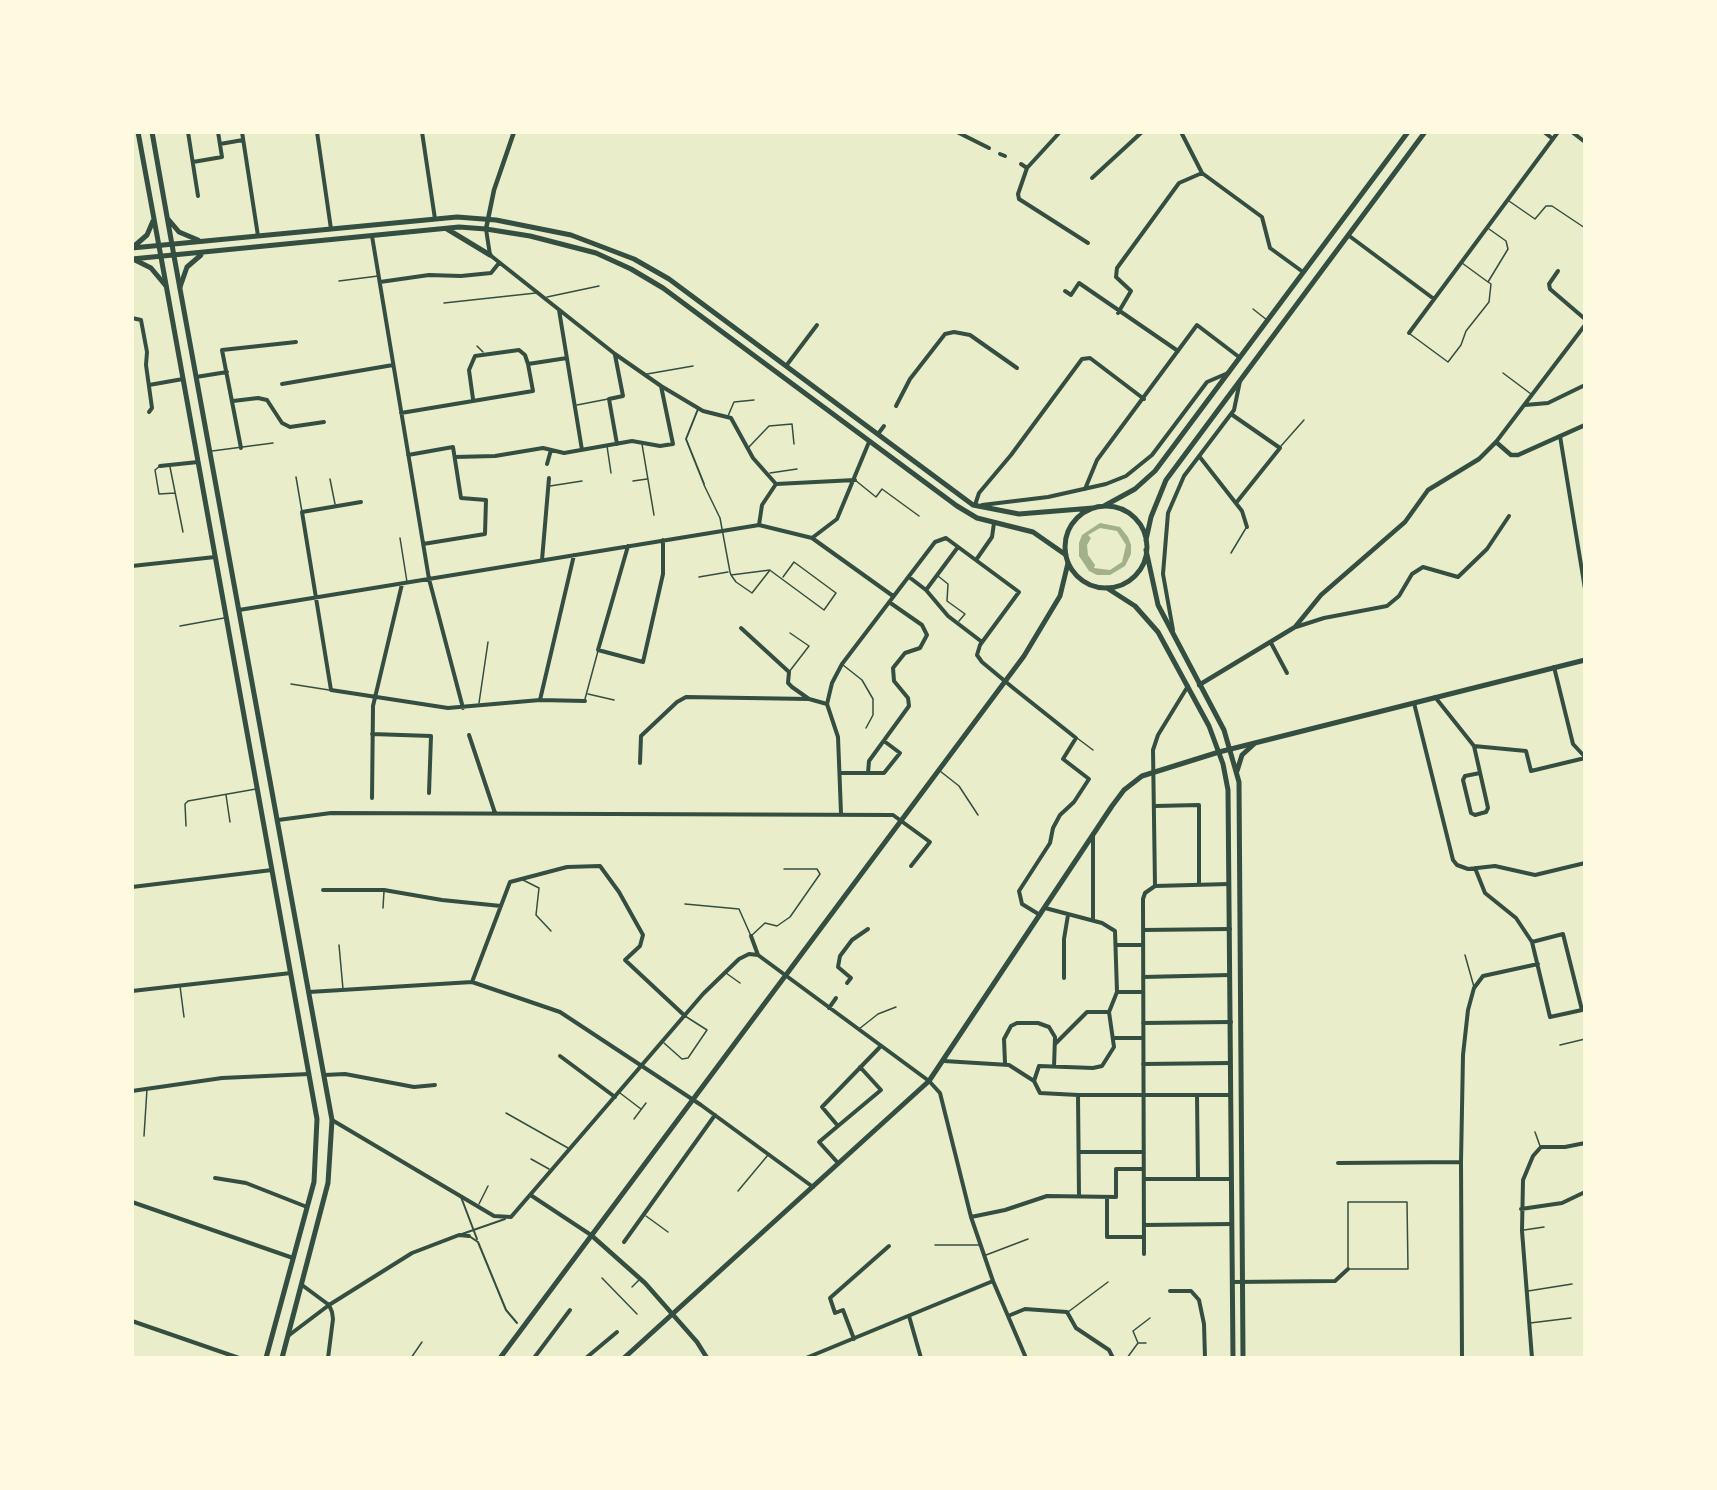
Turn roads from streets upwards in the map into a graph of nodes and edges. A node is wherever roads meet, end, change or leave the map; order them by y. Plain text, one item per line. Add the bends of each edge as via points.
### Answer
1 (138, 132) edge
2 (152, 132) edge
3 (188, 132) edge
4 (219, 132) edge
5 (242, 132) edge
6 (317, 132) edge
7 (422, 132) edge
8 (514, 132) edge
9 (957, 132) edge
10 (1060, 132) edge
11 (1142, 132) edge
12 (1181, 132) edge
13 (1408, 132) edge
14 (1425, 132) edge
15 (1544, 132) edge
16 (1558, 132) edge
17 (1572, 132) edge
18 (243, 139) junction
19 (1553, 139) junction
20 (1585, 142) edge
21 (220, 144) junction
22 (989, 148) dead end
23 (1000, 154) dead end
24 (1005, 156) dead end
25 (193, 162) junction
26 (1021, 164) dead end
27 (1027, 168) junction
28 (1202, 174) junction
29 (1092, 178) dead end
30 (198, 196) dead end
31 (166, 216) junction
32 (153, 219) junction
33 (435, 219) junction
34 (488, 219) junction
35 (445, 228) junction
36 (331, 229) junction
37 (486, 229) junction
38 (1348, 235) junction
39 (258, 236) junction
40 (372, 236) junction
41 (203, 241) junction
42 (1088, 243) dead end
43 (172, 244) junction
44 (158, 246) junction
45 (132, 248) edge
46 (204, 253) junction
47 (490, 255) junction
48 (174, 256) junction
49 (160, 257) junction
50 (133, 259) edge
51 (499, 263) junction
52 (1303, 272) junction
53 (1558, 272) dead end
54 (379, 279) junction
55 (166, 286) junction
56 (180, 287) junction
57 (1065, 291) dead end
58 (1434, 299) junction
59 (559, 310) junction
60 (1118, 313) junction
61 (132, 318) edge
62 (1585, 319) edge
63 (817, 325) dead end
64 (1585, 326) edge
65 (1409, 333) road end
66 (296, 342) dead end
67 (1178, 351) junction
68 (615, 354) junction
69 (1239, 357) junction
70 (567, 358) junction
71 (528, 364) junction
72 (393, 365) junction
73 (786, 367) junction
74 (1017, 368) dead end
75 (227, 372) junction
76 (1228, 373) junction
77 (196, 377) junction
78 (183, 379) junction
79 (1240, 380) junction
80 (282, 384) dead end
81 (149, 385) junction
82 (1585, 385) edge
83 (660, 386) junction
84 (473, 399) junction
85 (1144, 399) junction
86 (233, 401) junction
87 (1525, 405) junction
88 (896, 406) dead end
89 (698, 408) junction
90 (149, 412) dead end
91 (401, 413) junction
92 (1231, 414) junction
93 (324, 422) dead end
94 (1585, 425) edge
95 (884, 426) dead end
96 (877, 435) junction
97 (1560, 436) junction
98 (869, 442) junction
99 (1496, 442) junction
100 (208, 443) junction
101 (617, 444) junction
102 (196, 445) junction
103 (241, 448) road end
104 (210, 450) junction
105 (551, 450) junction
106 (582, 450) junction
107 (197, 453) junction
108 (408, 455) junction
109 (1199, 456) junction
110 (455, 457) junction
111 (198, 462) junction
112 (547, 464) dead end
113 (160, 466) road end
114 (549, 478) dead end
115 (855, 480) junction
116 (704, 484) road end
117 (776, 484) junction
118 (1085, 490) junction
119 (361, 502) dead end
120 (1236, 502) junction
121 (973, 505) junction
122 (1104, 506) junction
123 (1093, 508) junction
124 (1509, 516) dead end
125 (994, 523) junction
126 (759, 525) junction
127 (1246, 527) road end
128 (812, 538) junction
129 (663, 540) junction
130 (1146, 540) junction
131 (423, 544) junction
132 (628, 546) junction
133 (958, 547) junction
134 (1146, 550) junction
135 (574, 555) junction
136 (1066, 555) junction
137 (215, 557) junction
138 (542, 560) junction
139 (976, 560) junction
140 (1068, 563) junction
141 (132, 566) edge
142 (909, 577) junction
143 (429, 579) junction
144 (402, 584) junction
145 (1107, 588) junction
146 (1585, 589) edge
147 (926, 590) junction
148 (893, 596) junction
149 (317, 598) junction
150 (889, 602) junction
151 (239, 610) junction
152 (1295, 627) junction
153 (741, 628) dead end
154 (982, 642) junction
155 (1175, 643) junction
156 (1271, 643) junction
157 (1585, 660) edge
158 (1554, 668) junction
159 (1287, 673) dead end
160 (1005, 681) junction
161 (1199, 685) junction
162 (1188, 686) junction
163 (375, 698) junction
164 (1435, 698) junction
165 (809, 699) junction
166 (540, 700) junction
167 (585, 701) road end
168 (1414, 703) junction
169 (256, 704) junction
170 (828, 704) junction
171 (243, 706) junction
172 (463, 708) junction
173 (260, 725) junction
174 (247, 728) junction
175 (372, 734) junction
176 (469, 735) dead end
177 (884, 741) junction
178 (1254, 744) junction
179 (1474, 746) junction
180 (1231, 749) junction
181 (1219, 752) junction
182 (1585, 758) edge
183 (640, 763) dead end
184 (1153, 770) junction
185 (841, 773) junction
186 (868, 773) junction
187 (1237, 773) junction
188 (1480, 773) junction
189 (429, 794) dead end
190 (372, 798) dead end
191 (1155, 806) junction
192 (495, 813) junction
193 (841, 813) junction
194 (902, 819) junction
195 (278, 820) junction
196 (1093, 834) junction
197 (1585, 863) edge
198 (911, 866) dead end
199 (1475, 868) junction
200 (272, 870) junction
201 (1230, 884) junction
202 (1199, 885) junction
203 (1155, 886) junction
204 (132, 887) edge
205 (323, 890) dead end
206 (501, 906) junction
207 (1045, 908) junction
208 (1040, 915) junction
209 (1068, 915) junction
210 (1094, 920) junction
211 (868, 929) dead end
212 (1230, 929) junction
213 (1143, 930) junction
214 (751, 936) road end
215 (1532, 942) junction
216 (1117, 945) junction
217 (1143, 945) junction
218 (758, 955) junction
219 (1538, 964) junction
220 (291, 973) junction
221 (786, 975) junction
222 (1231, 975) junction
223 (1143, 976) junction
224 (1064, 978) dead end
225 (472, 982) junction
226 (847, 983) dead end
227 (132, 991) edge
228 (309, 992) junction
229 (1117, 992) junction
230 (1143, 992) junction
231 (837, 998) dead end
232 (829, 1008) junction
233 (1109, 1012) junction
234 (685, 1016) junction
235 (1231, 1022) junction
236 (1143, 1023) junction
237 (1114, 1038) junction
238 (1143, 1038) junction
239 (1056, 1043) junction
240 (880, 1047) junction
241 (560, 1056) dead end
242 (944, 1061) junction
243 (1005, 1063) junction
244 (1231, 1063) junction
245 (1143, 1064) junction
246 (642, 1066) junction
247 (860, 1067) junction
248 (1054, 1067) junction
249 (310, 1074) junction
250 (324, 1075) junction
251 (929, 1081) junction
252 (1034, 1081) junction
253 (435, 1085) dead end
254 (132, 1091) edge
255 (617, 1095) junction
256 (1078, 1095) junction
257 (1197, 1095) junction
258 (1231, 1095) junction
259 (1143, 1096) junction
260 (693, 1100) junction
261 (715, 1115) junction
262 (317, 1119) junction
263 (332, 1119) junction
264 (838, 1126) junction
265 (1585, 1143) edge
266 (1079, 1152) junction
267 (1144, 1152) junction
268 (1461, 1162) junction
269 (1338, 1163) dead end
270 (839, 1164) junction
271 (1144, 1169) junction
272 (215, 1178) dead end
273 (1144, 1179) junction
274 (1198, 1179) junction
275 (1232, 1179) junction
276 (813, 1188) junction
277 (1585, 1192) edge
278 (461, 1196) junction
279 (532, 1196) junction
280 (1079, 1196) junction
281 (1107, 1197) junction
282 (132, 1202) edge
283 (308, 1207) junction
284 (1521, 1209) junction
285 (971, 1217) junction
286 (505, 1219) junction
287 (1232, 1224) junction
288 (1144, 1225) junction
289 (473, 1230) junction
290 (459, 1235) junction
291 (591, 1235) junction
292 (470, 1236) joint
293 (1144, 1236) junction
294 (478, 1242) junction
295 (624, 1242) dead end
296 (890, 1246) dead end
297 (1144, 1254) dead end
298 (294, 1258) junction
299 (1348, 1269) road end
300 (993, 1281) junction
301 (1233, 1282) junction
302 (1242, 1282) junction
303 (302, 1285) junction
304 (1170, 1291) dead end
305 (329, 1305) junction
306 (570, 1311) dead end
307 (673, 1313) junction
308 (909, 1316) junction
309 (1008, 1316) junction
310 (132, 1321) edge
311 (517, 1323) dead end
312 (273, 1332) junction
313 (617, 1332) dead end
314 (288, 1336) junction
315 (854, 1339) junction
316 (239, 1358) edge
317 (266, 1358) edge
318 (282, 1358) edge
319 (328, 1358) edge
320 (500, 1358) edge
321 (534, 1358) edge
322 (586, 1358) edge
323 (624, 1358) edge
324 (707, 1358) edge
325 (806, 1358) edge
326 (921, 1358) edge
327 (1026, 1358) edge
328 (1113, 1358) edge
329 (1205, 1358) edge
330 (1233, 1358) edge
331 (1243, 1358) edge
332 (1462, 1358) edge
333 (1532, 1358) edge

1 - 32 main road
2 - 31 main road
3 - 25 street
4 - 21 street
5 - 18 street
6 - 36 street
7 - 33 street
8 - 34 street
9 - 22 street
10 - 27 street
11 - 29 street
12 - 28 street
13 - 52 main road
14 - 38 main road
15 - 19 street
16 - 19 street
17 - 20 street
18 - 21 street
18 - 39 street
19 - 58 street
21 - 25 street via 220,158
23 - 24 street
25 - 30 street
26 - 27 street
27 - 42 street via 1019,199
28 - 52 street via 1262,217 1268,245
28 - 60 street via 1179,183 1115,270 1116,277 1131,291
31 - 41 main road via 179,232
31 - 43 main road
32 - 44 main road
32 - 45 main road via 147,235
33 - 34 main road
33 - 36 main road
34 - 37 street
34 - 73 main road via 571,235 634,259 669,279
35 - 37 main road
35 - 40 main road
35 - 47 main road
36 - 39 main road
37 - 47 street
37 - 98 main road via 596,253 631,269 663,288
38 - 58 street
38 - 79 main road
39 - 41 main road
40 - 46 main road
40 - 54 street
41 - 43 main road
43 - 44 main road
43 - 48 main road
44 - 45 main road
44 - 49 main road
46 - 48 main road
46 - 56 main road via 187,267
47 - 51 street
48 - 49 main road
48 - 56 main road
49 - 50 main road
49 - 55 main road
50 - 55 main road via 151,268
51 - 54 street via 491,273
51 - 59 street
52 - 69 main road
53 - 62 street via 1549,284 1550,289
54 - 72 street
55 - 78 main road
56 - 77 main road
57 - 60 street via 1071,295 1079,283
58 - 65 street
59 - 68 street
59 - 70 street
60 - 67 street via 1136,320
61 - 81 street via 141,320
63 - 73 street
64 - 87 street
66 - 75 street via 222,350
67 - 69 street via 1197,325
67 - 85 street
68 - 83 street
68 - 101 street via 623,396 609,399
69 - 76 main road
70 - 71 street
70 - 106 street
71 - 84 street via 533,391
71 - 84 street via 519,350 476,356 469,365
72 - 80 street
72 - 91 street
73 - 96 main road
74 - 88 street via 970,335 945,334 910,379
75 - 77 street
75 - 86 street
76 - 118 street via 1207,382 1152,455 1135,471
76 - 122 main road via 1155,471 1136,489
77 - 100 main road
78 - 81 street
78 - 102 main road
79 - 92 street
79 - 130 main road via 1166,480
81 - 90 street
82 - 87 street via 1548,403
83 - 89 street
83 - 101 street via 673,444
84 - 91 street
85 - 118 street via 1097,460
85 - 121 street via 1085,357
86 - 93 street via 258,398 270,403 285,426
86 - 103 street
87 - 99 street
89 - 116 street via 686,439
89 - 117 street via 733,421 747,448
91 - 108 street
92 - 109 street
92 - 120 street via 1280,448
94 - 97 street
95 - 96 street
96 - 121 main road
97 - 99 street via 1518,455 1511,455
97 - 146 street
98 - 115 street
98 - 125 main road via 957,506
99 - 152 street via 1485,455 1428,490 1405,522 1321,595
100 - 102 main road via 203,440
100 - 104 main road
101 - 106 street
102 - 107 main road
104 - 107 main road via 206,455
104 - 151 main road
105 - 106 street
105 - 110 street
105 - 112 street
107 - 111 main road
108 - 110 street via 453,447
108 - 131 street
109 - 120 street
109 - 155 street via 1176,491 1166,525 1163,574
110 - 131 street via 462,498 486,500 485,534
111 - 113 street
111 - 137 main road
114 - 138 street
115 - 117 street
115 - 128 street via 837,519
117 - 126 street via 762,505
118 - 121 street
119 - 149 street via 302,513
120 - 127 street
121 - 123 main road via 1019,514
122 - 123 main road
122 - 130 main road via 1131,515
123 - 136 main road via 1071,526
124 - 152 street via 1487,549 1458,577 1424,567 1412,574 1399,596 1387,606
125 - 136 main road via 1033,532
125 - 139 street via 992,537
126 - 128 street
126 - 129 street
128 - 148 street
129 - 132 street
129 - 132 street via 663,574 643,662 598,650
130 - 134 main road
131 - 143 street
132 - 135 street
133 - 139 street
133 - 142 street via 946,538 939,539
133 - 147 street
134 - 145 main road via 1134,576
134 - 155 main road via 1155,599
135 - 138 street
135 - 166 street
136 - 140 main road
137 - 141 street
137 - 171 main road
138 - 143 street
139 - 154 street via 1019,592
140 - 145 main road via 1080,579
140 - 160 main road via 1055,608
142 - 147 street
142 - 148 street
143 - 144 street
143 - 172 street
144 - 149 street
144 - 163 street
145 - 162 main road via 1146,616
147 - 154 street via 958,624
148 - 150 street
149 - 151 street
149 - 163 street via 331,690
150 - 170 street via 842,664 832,683
150 - 177 street via 922,625 926,640 917,651 905,653 893,668 894,681 908,698 909,706
151 - 169 main road
152 - 156 street
153 - 165 street via 789,672 788,682
154 - 160 street via 979,659
155 - 161 main road
156 - 159 street
156 - 161 street
157 - 158 main road
158 - 164 main road
158 - 182 street via 1573,744
160 - 194 main road
160 - 208 street via 1076,738 1063,759 1087,777 1088,782 1055,824 1050,843 1021,887 1022,904
161 - 180 main road
162 - 181 main road
162 - 184 street via 1155,743
163 - 172 street
163 - 175 street
164 - 168 main road
164 - 179 street
165 - 170 street
165 - 183 street via 681,699 641,736
166 - 167 street
166 - 172 street
168 - 178 main road
168 - 199 street via 1453,860 1463,868
169 - 171 main road via 250,709
169 - 173 main road
170 - 185 street via 837,727
171 - 174 main road
173 - 174 main road via 252,723
173 - 195 main road
174 - 200 main road
175 - 189 street via 431,736
175 - 190 street
176 - 192 street
177 - 186 street via 869,761
177 - 186 street via 900,753 884,773
178 - 180 main road
178 - 187 main road via 1242,755
179 - 182 street via 1526,751 1531,771
179 - 188 street
180 - 181 main road
180 - 187 main road
181 - 184 main road
181 - 201 main road via 1229,803
184 - 191 street
184 - 196 main road via 1124,790
185 - 186 street
185 - 193 street
187 - 302 main road
188 - 188 street via 1463,780 1471,813 1475,815 1488,810
191 - 202 street via 1199,805
191 - 203 street
192 - 193 street
192 - 195 street via 318,814
193 - 194 street via 893,815
194 - 198 street via 930,842
194 - 221 main road
195 - 228 main road
196 - 207 main road
196 - 210 street
197 - 199 street via 1534,875 1495,866
199 - 215 street via 1485,893 1516,918
200 - 204 street
200 - 220 main road
201 - 202 street
201 - 212 main road
202 - 203 street
203 - 213 street via 1144,893
205 - 206 street via 384,890
206 - 225 street
206 - 234 street via 510,882 567,867 603,868 643,935 640,946 625,960
207 - 208 main road
207 - 209 street
208 - 242 main road
209 - 210 street
209 - 224 street
210 - 216 street via 1112,927
211 - 226 street via 852,940 840,956 838,967 851,978
212 - 213 street
212 - 222 main road
213 - 217 street
214 - 218 street
215 - 219 street
215 - 219 street via 1563,934 1582,1010 1550,1017
216 - 217 street
216 - 229 street
217 - 223 street
218 - 221 street
218 - 234 street via 739,959
219 - 268 street via 1488,974 1474,988 1464,1042
220 - 227 street
220 - 249 main road
221 - 232 street
221 - 260 main road
222 - 223 street
222 - 235 main road
223 - 230 street
225 - 228 street
225 - 246 street via 560,1012
228 - 250 main road
229 - 230 street
229 - 233 street
230 - 236 street
231 - 232 street
232 - 240 street
233 - 237 street
233 - 239 street via 1087,1012
234 - 246 street
235 - 236 street
235 - 244 main road
236 - 238 street
237 - 238 street
237 - 248 street via 1112,1053 1102,1066
238 - 245 street
239 - 243 street via 1048,1027 1017,1023 1004,1039
239 - 248 street
240 - 247 street
240 - 251 street
241 - 255 street
242 - 243 street
242 - 251 main road
243 - 252 street
244 - 245 street
244 - 258 main road
245 - 259 street
246 - 255 street
246 - 260 street
247 - 264 street via 822,1107
247 - 264 street via 881,1090
248 - 252 street via 1039,1066
249 - 254 street via 222,1078
249 - 262 main road
250 - 253 street via 345,1074 414,1087
250 - 263 main road
251 - 270 main road
251 - 285 street via 943,1102
252 - 256 street via 1040,1093
255 - 279 street
256 - 259 street
256 - 266 street
257 - 258 street
257 - 259 street
257 - 274 street
258 - 275 main road
259 - 267 street
260 - 261 street
260 - 291 main road
261 - 276 street
261 - 295 street
262 - 263 main road
262 - 283 main road via 316,1166
263 - 278 street
263 - 303 main road via 328,1183
264 - 270 street via 819,1142
265 - 284 street via 1541,1147 1523,1180
266 - 267 street
266 - 280 street
267 - 271 street
268 - 269 street
268 - 332 street
270 - 276 main road
271 - 273 street
271 - 281 street via 1116,1169 1116,1197
272 - 283 street via 246,1183
273 - 274 street
273 - 288 street
274 - 275 street
275 - 287 main road
276 - 307 main road
277 - 284 street via 1562,1203
278 - 286 street
278 - 289 street
279 - 286 street via 516,1215
279 - 291 street
280 - 281 street
280 - 285 street via 1047,1196
281 - 293 street via 1107,1237
282 - 298 street
283 - 298 main road
284 - 333 street
285 - 300 street
286 - 289 street
287 - 288 street
287 - 301 main road
288 - 293 street
289 - 290 street
289 - 294 street
290 - 292 street
290 - 305 street via 412,1252
291 - 307 street
291 - 320 main road
292 - 294 street
293 - 297 street
294 - 311 street via 506,1310
296 - 315 street via 830,1298 835,1313 843,1310
298 - 312 main road
299 - 302 street via 1335,1281
300 - 308 street
300 - 309 street
301 - 302 street
301 - 330 main road
302 - 331 main road
303 - 305 street
303 - 314 main road
304 - 329 street via 1191,1291 1197,1296 1203,1313
305 - 314 street
305 - 319 street via 333,1319
306 - 321 street
307 - 323 main road
307 - 324 street
308 - 315 street
308 - 326 street
309 - 327 street
309 - 328 street via 1025,1309 1067,1312 1076,1328 1109,1350
310 - 316 street
312 - 314 main road
312 - 317 main road
313 - 322 street
314 - 318 main road
315 - 325 street

